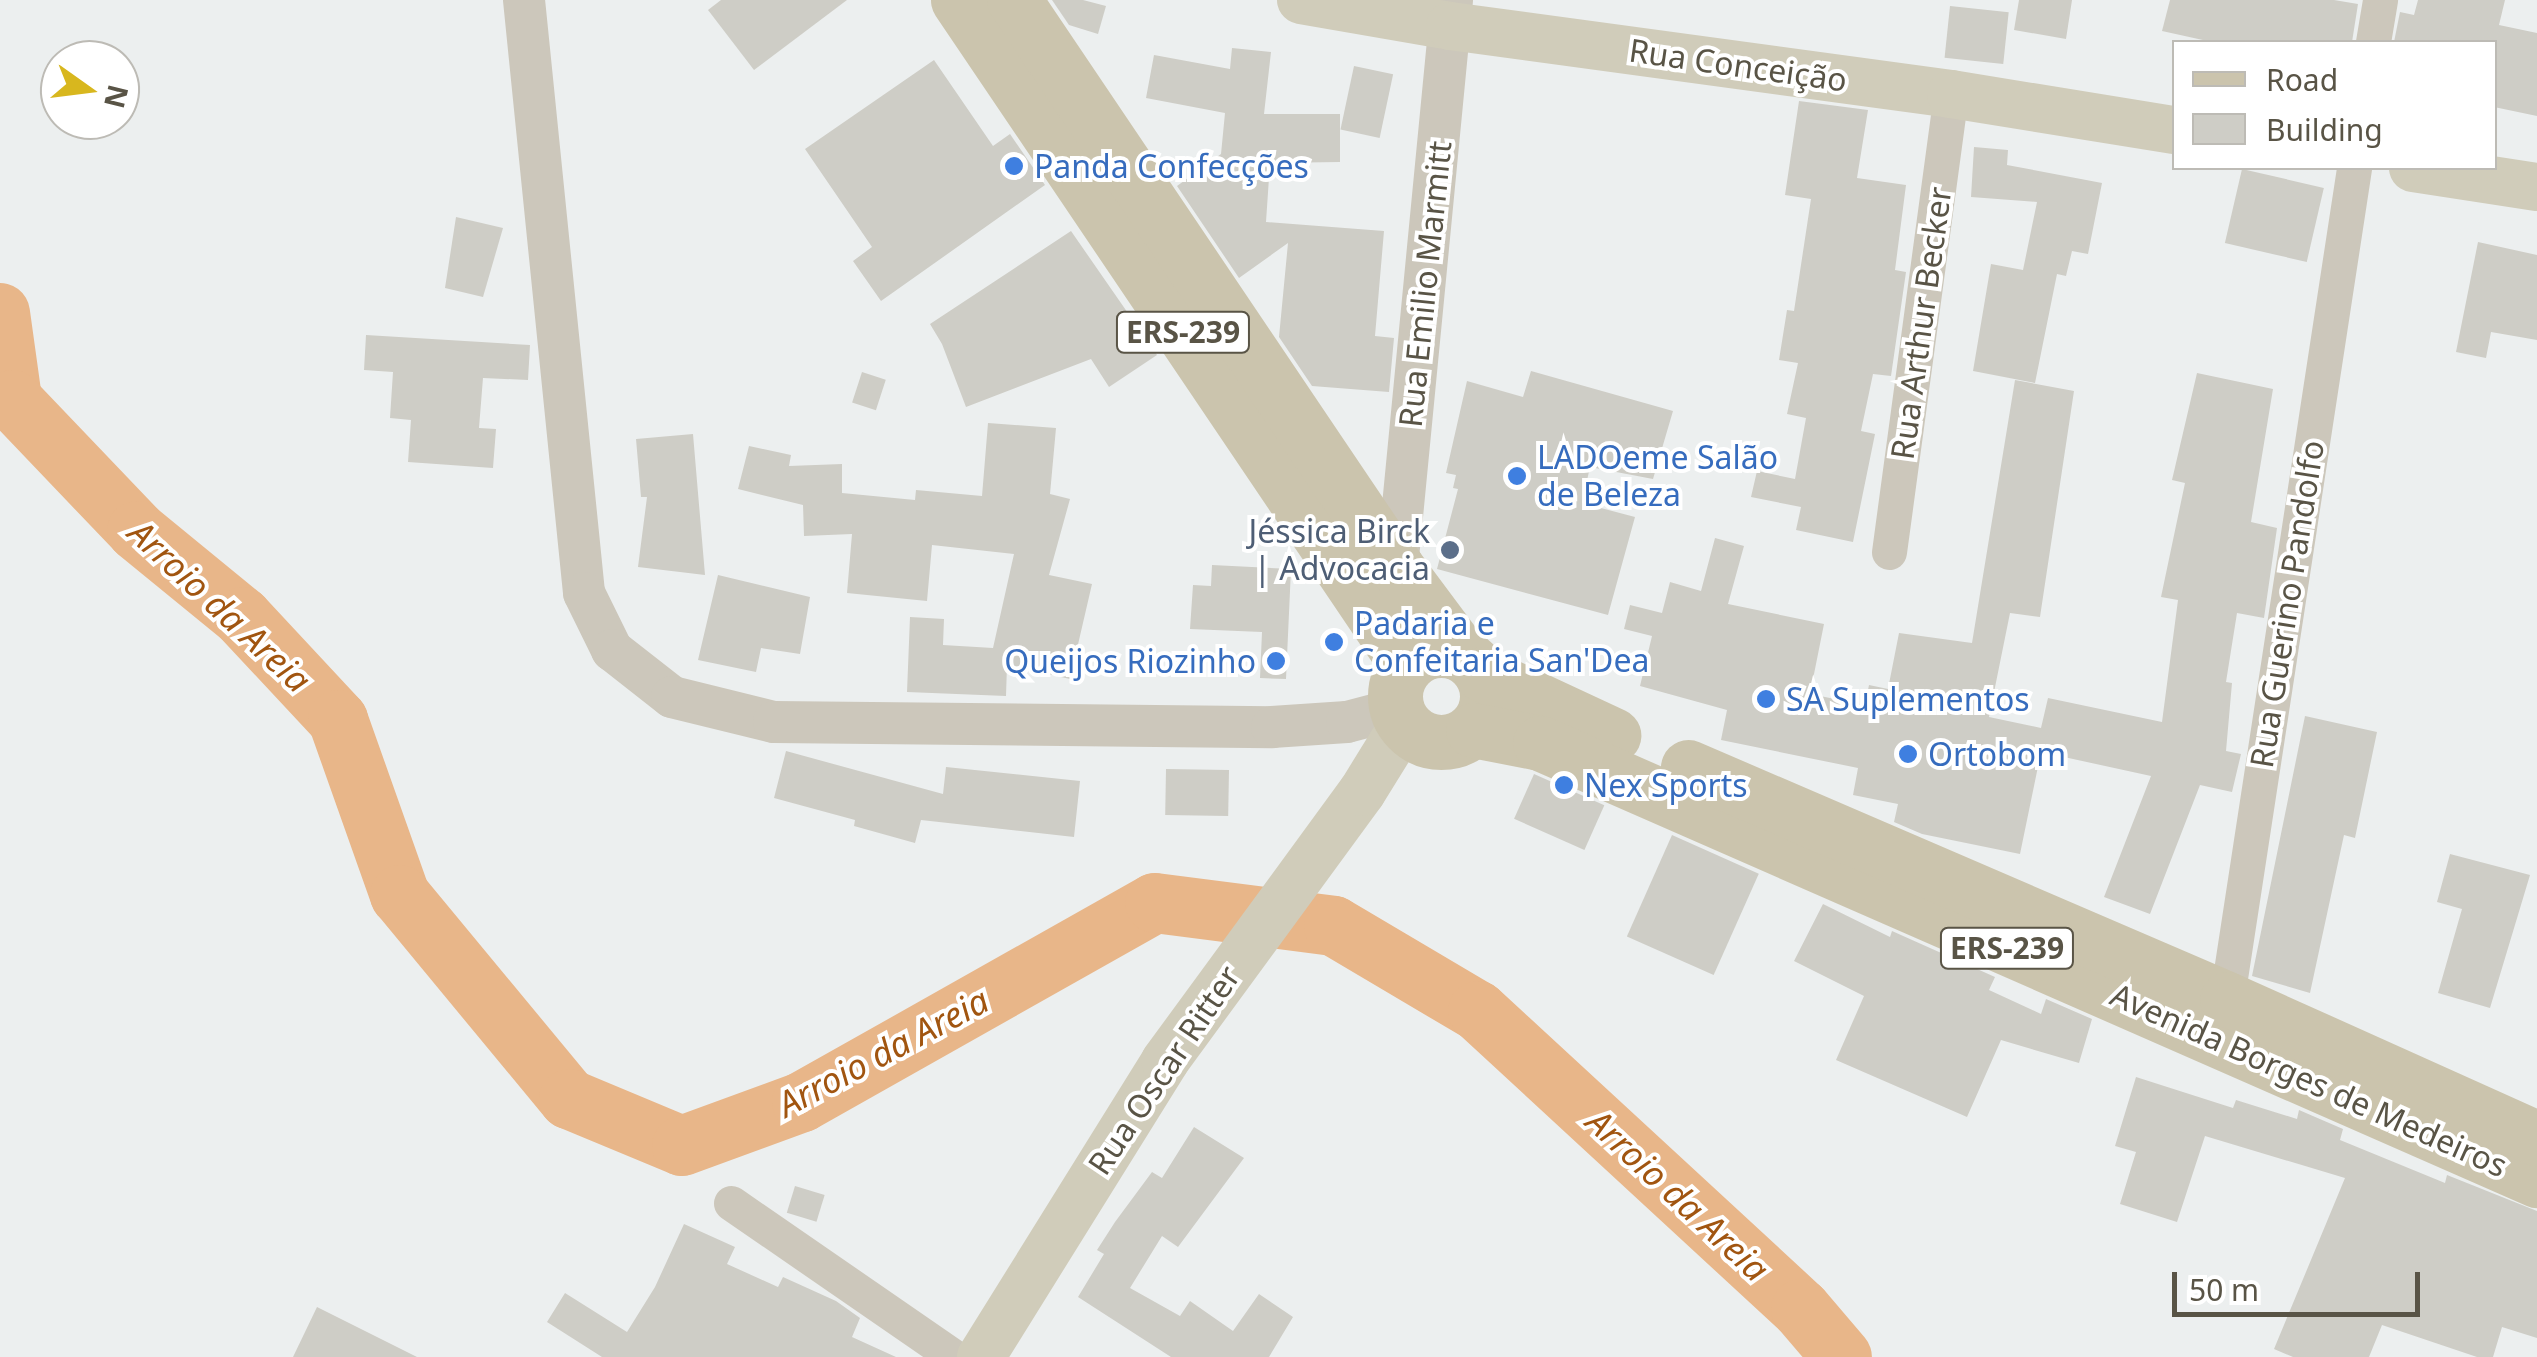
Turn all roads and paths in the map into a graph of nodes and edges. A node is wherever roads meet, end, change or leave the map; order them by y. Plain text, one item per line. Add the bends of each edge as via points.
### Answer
1 (524, 0) edge
2 (958, 0) edge
3 (1014, 0) edge
4 (1301, 0) edge
5 (2380, 0) edge
6 (1451, 13) edge
7 (2373, 40) edge
8 (1951, 94) junction
9 (2172, 130) edge
10 (2354, 170) edge
11 (2426, 170) edge
12 (2537, 187) edge
13 (1234, 366) junction
14 (1890, 552) dead end
15 (1397, 568) junction
16 (1471, 664) junction
17 (1422, 714) junction
18 (2223, 1019) junction
19 (2537, 1138) edge
20 (2537, 1180) edge
21 (731, 1203) dead end
22 (954, 1357) edge
23 (980, 1357) edge

1 - 17 street via 584,593 612,650 672,697 774,722 1272,727
2 - 13 main road, ERS-239
3 - 13 main road, ERS-239
4 - 6 main road, Rua Conceição
5 - 7 street
6 - 8 main road, Rua Conceição
6 - 15 street, Rua Emilio Marmitt
8 - 9 main road, Rua Conceição
8 - 14 street, Rua Arthur Becker
10 - 18 street, Rua Guerino Pandolfo
11 - 12 main road
13 - 15 main road, ERS-239
13 - 17 main road, ERS-239
15 - 16 main road, ERS-239
16 - 17 main road via 1432,650
16 - 17 main road via 1487,703
16 - 18 main road, Avenida Borges de Medeiros / ERS-239 via 1562,713
17 - 18 main road, Avenida Borges de Medeiros / ERS-239 via 1540,743
17 - 23 main road, Rua Oscar Ritter via 1165,1061
18 - 19 main road, Avenida Borges de Medeiros / ERS-239
18 - 20 main road, Avenida Borges de Medeiros / ERS-239
21 - 22 street

